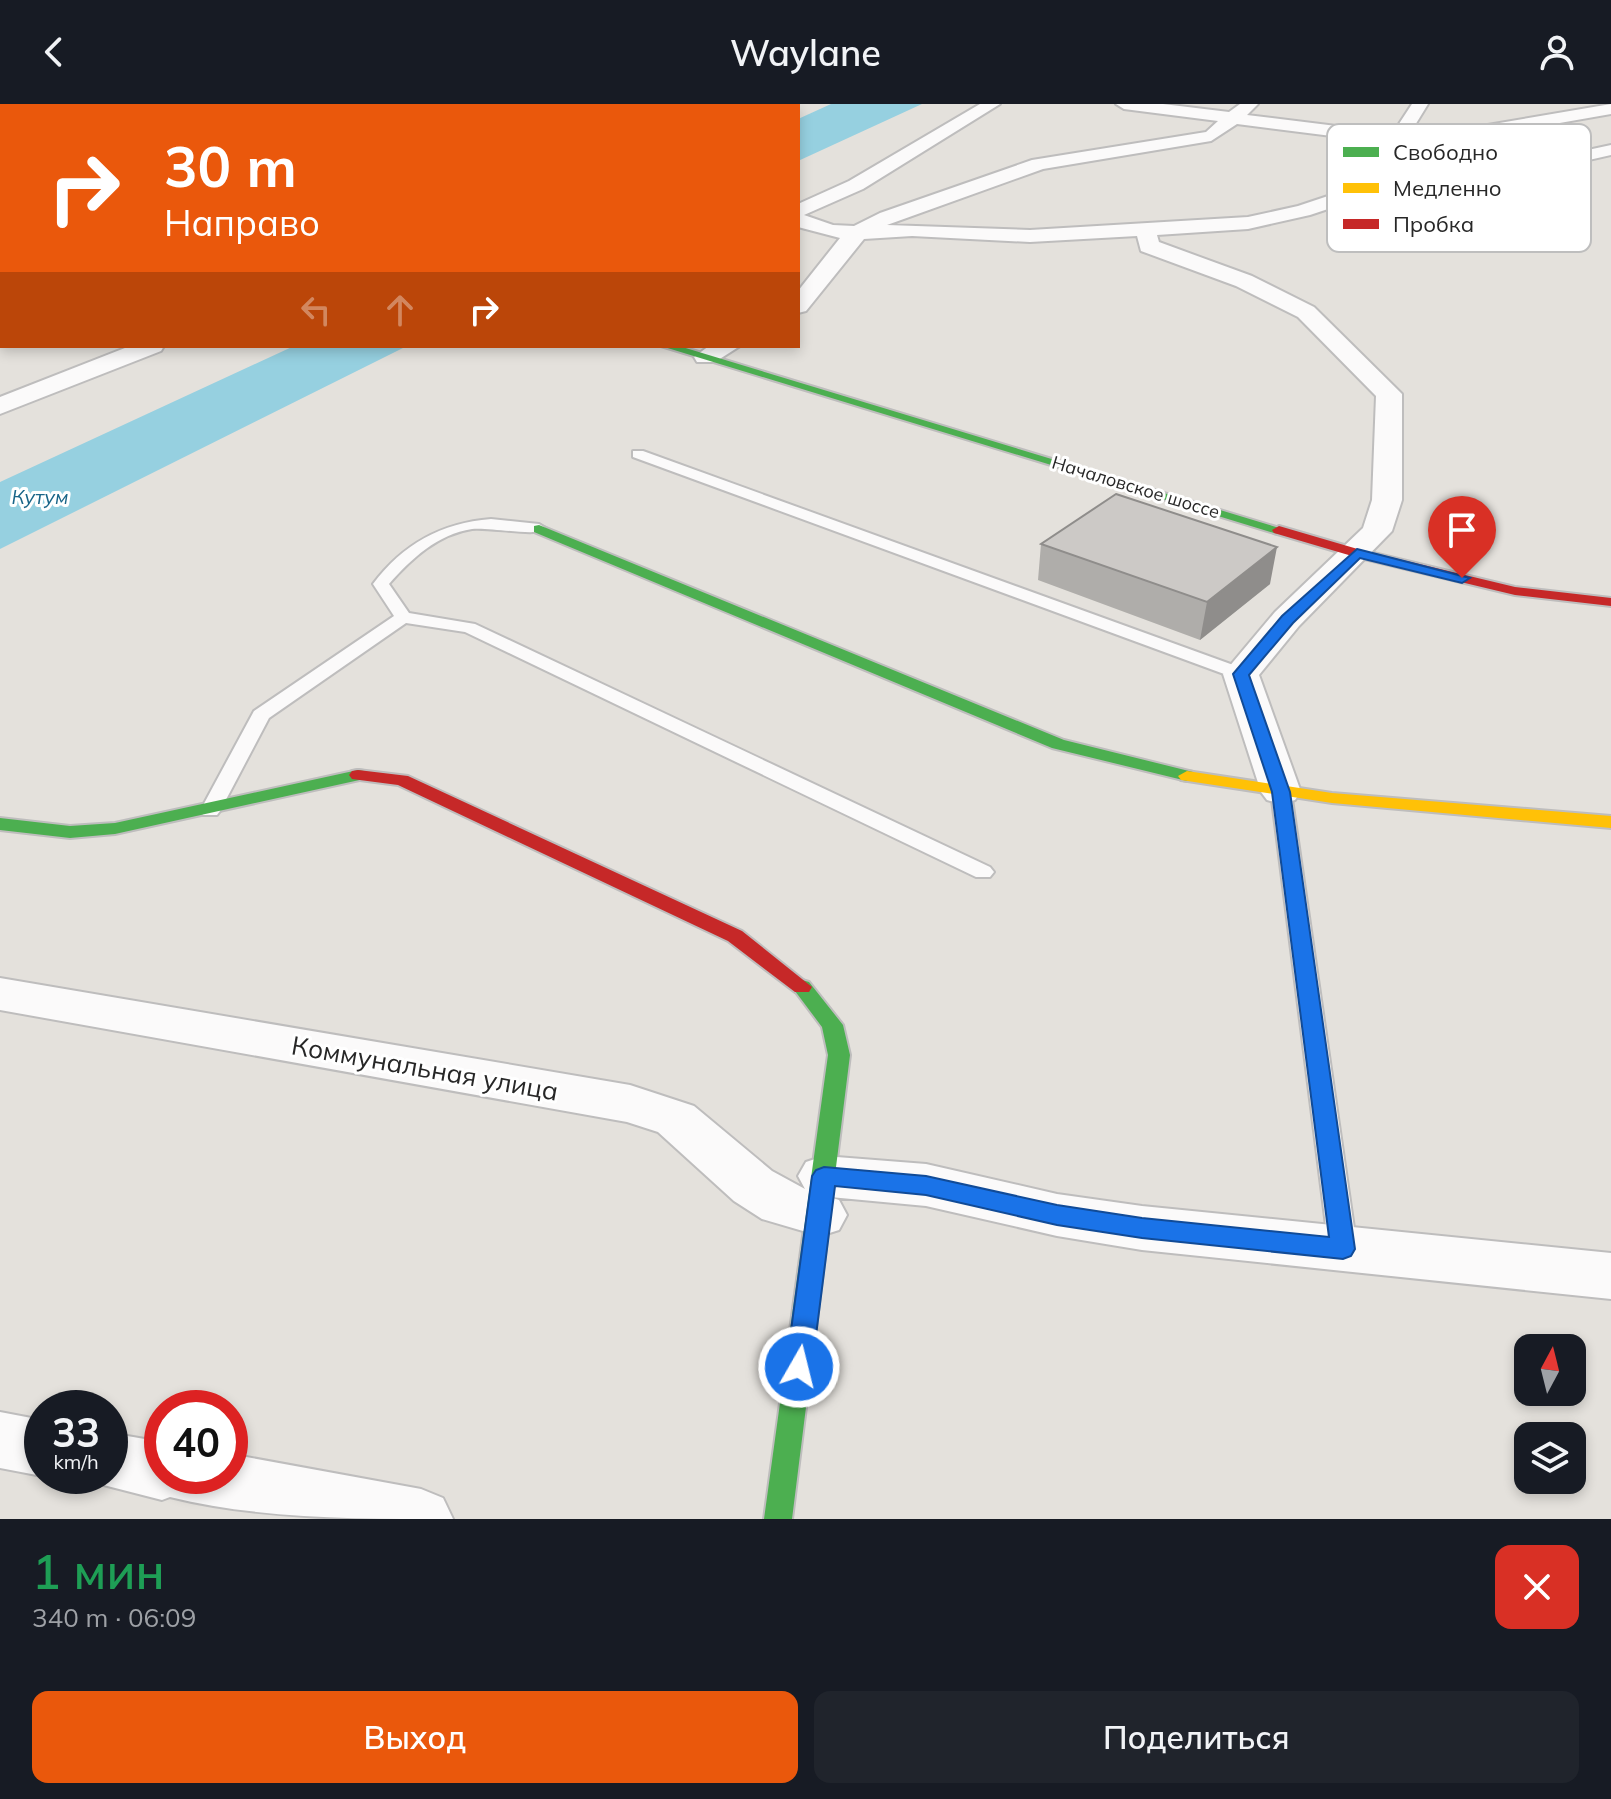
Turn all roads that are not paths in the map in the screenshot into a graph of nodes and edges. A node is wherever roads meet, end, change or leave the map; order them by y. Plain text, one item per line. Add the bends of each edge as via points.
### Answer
1 (992, 104) edge
2 (1124, 104) edge
3 (1420, 104) edge
4 (1611, 109) edge
5 (1242, 111) edge
6 (1327, 124) edge
7 (1408, 124) edge
8 (1517, 124) edge
9 (1611, 150) edge
10 (1591, 154) edge
11 (1327, 203) edge
12 (800, 210) edge
13 (800, 221) edge
14 (1146, 229) junction
15 (858, 233) junction
16 (800, 304) edge
17 (147, 348) edge
18 (687, 348) edge
19 (717, 351) edge
20 (0, 406) edge
21 (638, 454) dead end
22 (539, 529) joint
23 (1357, 553) junction
24 (1611, 602) edge
25 (403, 617) junction
26 (1241, 674) junction
27 (1281, 792) junction
28 (210, 811) junction
29 (1611, 822) edge
30 (0, 824) edge
31 (983, 872) dead end
32 (0, 994) edge
33 (822, 1196) junction
34 (1343, 1249) junction
35 (1611, 1276) edge
36 (0, 1440) edge
37 (24, 1445) edge
38 (248, 1487) edge
39 (421, 1519) edge
40 (778, 1519) edge

1 - 12 street via 856,185
2 - 5 street
3 - 7 street
4 - 8 street
5 - 6 street
5 - 15 street via 1211,136 1052,161 979,182
9 - 10 street
11 - 14 street via 1248,223
13 - 15 street
14 - 15 street via 1030,236
14 - 23 street via 1149,246 1244,281 1306,312 1389,394 1387,500 1377,531
15 - 16 street
17 - 20 street
18 - 19 street, Началовское шоссе
19 - 23 street, Началовское шоссе
21 - 26 lane
22 - 25 lane via 472,523 433,536 400,560 381,584
22 - 27 street via 1058,744 1117,763
23 - 24 street, Началовское шоссе via 1515,591
23 - 26 street via 1287,619
25 - 28 lane via 261,715
25 - 31 lane via 469,628
26 - 27 street
27 - 29 street
27 - 34 lane
28 - 30 street via 78,832
28 - 33 street via 324,780 362,774 402,780 735,936 785,973 831,1022 839,1055
32 - 33 street, Коммунальная улица via 630,1104 676,1119 781,1204
33 - 34 street, Коммунальная улица via 926,1185 1057,1215
33 - 40 street
34 - 35 street, Коммунальная улица
36 - 37 street
38 - 39 street

